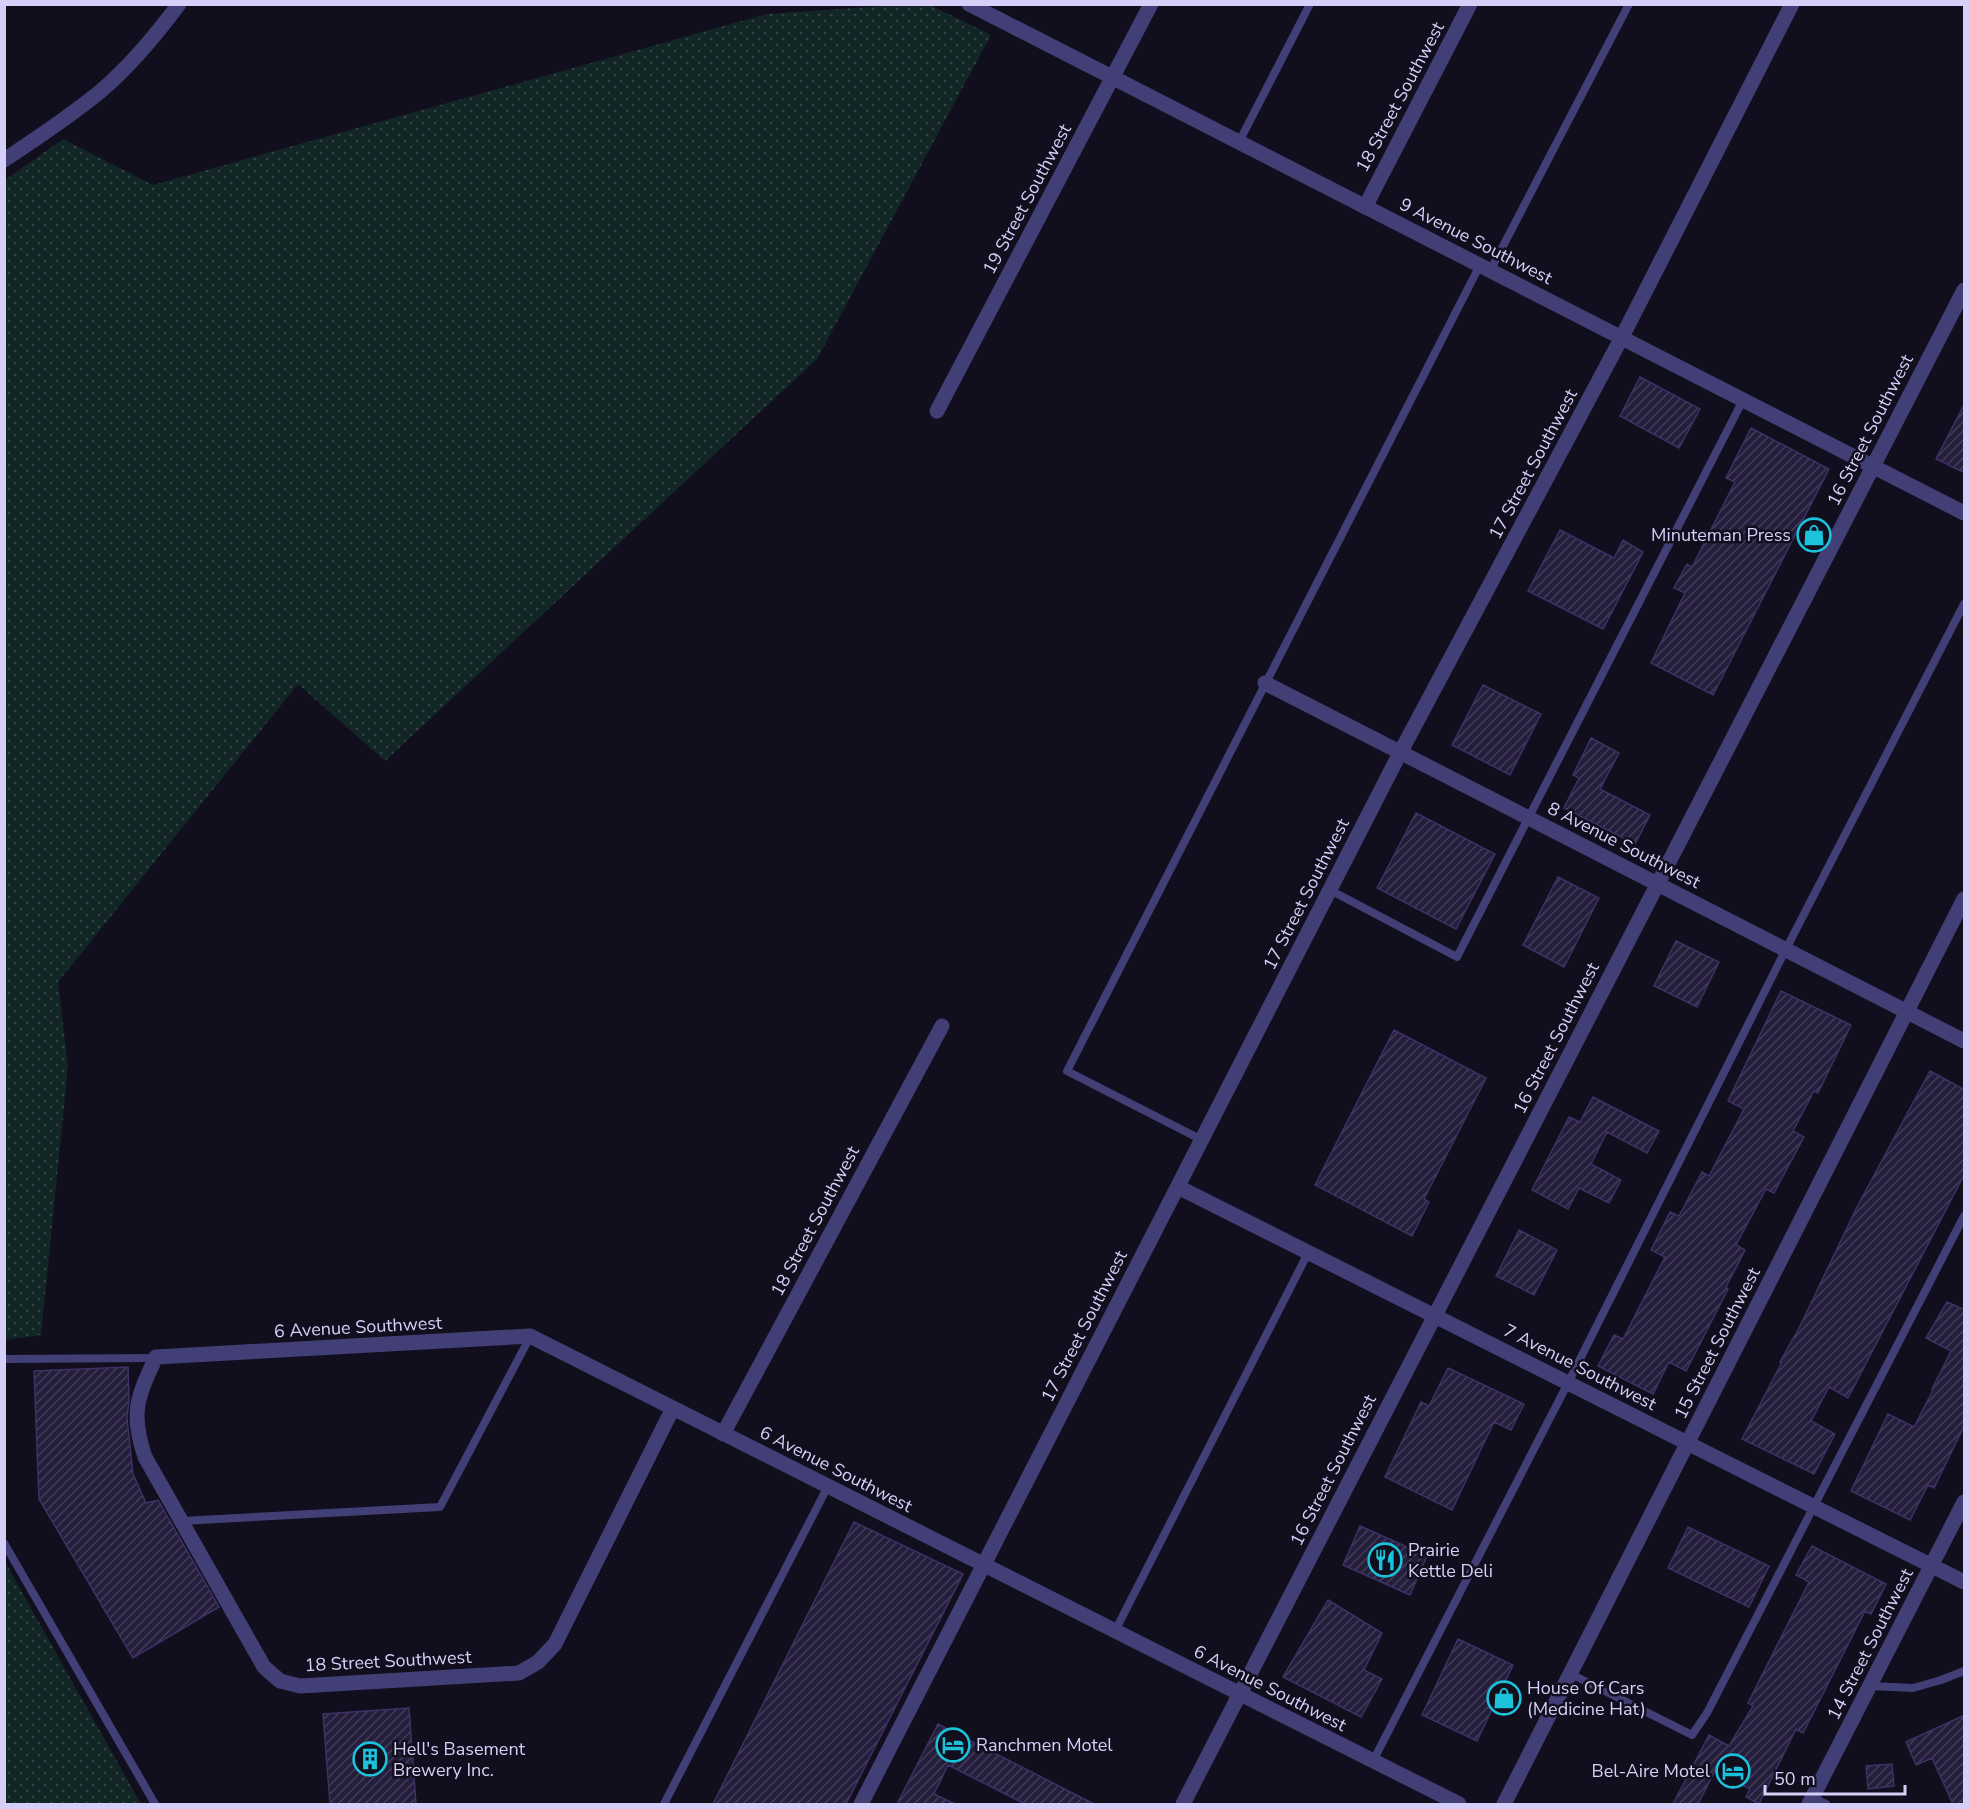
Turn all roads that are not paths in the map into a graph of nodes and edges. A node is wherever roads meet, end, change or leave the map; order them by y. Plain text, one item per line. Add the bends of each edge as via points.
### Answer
1 (179, 4) edge
2 (969, 4) edge
3 (1151, 4) edge
4 (1310, 4) edge
5 (1470, 4) edge
6 (1629, 4) edge
7 (1792, 4) edge
8 (1113, 78) junction
9 (1239, 142) junction
10 (4, 160) edge
11 (1365, 207) junction
12 (1485, 268) junction
13 (1965, 290) edge
14 (1622, 337) junction
15 (1743, 400) junction
16 (936, 411) dead end
17 (1873, 466) junction
18 (1965, 513) edge
19 (1965, 604) edge
20 (1265, 683) junction
21 (1401, 753) junction
22 (1528, 818) junction
23 (1658, 884) junction
24 (1330, 890) junction
25 (1965, 899) edge
26 (1786, 950) junction
27 (1907, 1012) junction
28 (942, 1026) dead end
29 (1965, 1041) edge
30 (1202, 1140) junction
31 (1178, 1187) junction
32 (1965, 1216) edge
33 (1308, 1253) junction
34 (1435, 1316) junction
35 (530, 1336) junction
36 (156, 1358) junction
37 (4, 1359) edge
38 (1568, 1383) junction
39 (673, 1408) junction
40 (723, 1434) junction
41 (1688, 1443) junction
42 (828, 1486) junction
43 (1965, 1502) edge
44 (1814, 1507) junction
45 (182, 1521) junction
46 (4, 1543) edge
47 (984, 1565) junction
48 (1932, 1565) junction
49 (1965, 1582) edge
50 (1115, 1631) junction
51 (1965, 1671) edge
52 (1571, 1674) junction
53 (1870, 1686) junction
54 (1240, 1694) junction
55 (1373, 1761) junction
56 (1816, 1802) edge
57 (155, 1804) edge
58 (664, 1804) edge
59 (861, 1804) edge
60 (1183, 1804) edge
61 (1459, 1804) edge
62 (1504, 1804) edge

1 - 10 street via 102,89
2 - 8 street, 9 Avenue Southwest
3 - 8 street, 19 Street Southwest
4 - 9 lane
5 - 11 street, 18 Street Southwest
6 - 12 lane
7 - 14 street, 17 Street Southwest
8 - 9 street, 9 Avenue Southwest
8 - 16 street, 19 Street Southwest
9 - 11 street, 9 Avenue Southwest
11 - 12 street, 9 Avenue Southwest
12 - 14 street, 9 Avenue Southwest
12 - 20 lane
13 - 17 street, 16 Street Southwest
14 - 15 street, 9 Avenue Southwest
14 - 21 street, 17 Street Southwest
15 - 17 street, 9 Avenue Southwest
15 - 22 lane
17 - 18 street, 9 Avenue Southwest
17 - 23 street, 16 Street Southwest
19 - 26 lane
20 - 21 street, 8 Avenue Southwest
20 - 30 lane via 1067,1071
21 - 22 street, 8 Avenue Southwest
21 - 24 street, 17 Street Southwest
22 - 23 street, 8 Avenue Southwest
22 - 24 lane via 1457,957
23 - 26 street, 8 Avenue Southwest
23 - 34 street, 16 Street Southwest
24 - 30 street, 17 Street Southwest
25 - 27 street, 15 Street Southwest
26 - 27 street, 8 Avenue Southwest
26 - 38 lane
27 - 29 street, 8 Avenue Southwest
27 - 41 street, 15 Street Southwest
28 - 40 street, 18 Street Southwest
30 - 31 street, 17 Street Southwest
31 - 33 street, 7 Avenue Southwest
31 - 47 street, 17 Street Southwest
32 - 44 lane
33 - 34 street, 7 Avenue Southwest
33 - 50 lane
34 - 38 street, 7 Avenue Southwest
34 - 54 street, 16 Street Southwest
35 - 36 street, 6 Avenue Southwest
35 - 39 street, 6 Avenue Southwest
35 - 45 lane via 440,1507
36 - 37 lane
36 - 45 street, 18 Street Southwest via 136,1409 138,1434 145,1457
38 - 41 street, 7 Avenue Southwest
38 - 55 lane
39 - 40 street, 6 Avenue Southwest
39 - 45 street, 18 Street Southwest via 555,1644 538,1662 519,1673 300,1686 280,1681 264,1666
40 - 42 street, 6 Avenue Southwest
41 - 44 street, 7 Avenue Southwest
41 - 52 street, 15 Street Southwest
42 - 47 street, 6 Avenue Southwest
42 - 58 lane
43 - 48 street, 14 Street Southwest
44 - 48 street, 7 Avenue Southwest
44 - 52 lane via 1692,1735
46 - 57 lane
47 - 50 street, 6 Avenue Southwest
47 - 59 street, 17 Street Southwest
48 - 49 street, 7 Avenue Southwest
48 - 53 street, 14 Street Southwest
50 - 54 street, 6 Avenue Southwest
51 - 53 lane via 1913,1688
52 - 62 street, 15 Street Southwest
53 - 56 street, 14 Street Southwest
54 - 55 street, 6 Avenue Southwest
54 - 60 street, 16 Street Southwest
55 - 61 street, 6 Avenue Southwest

